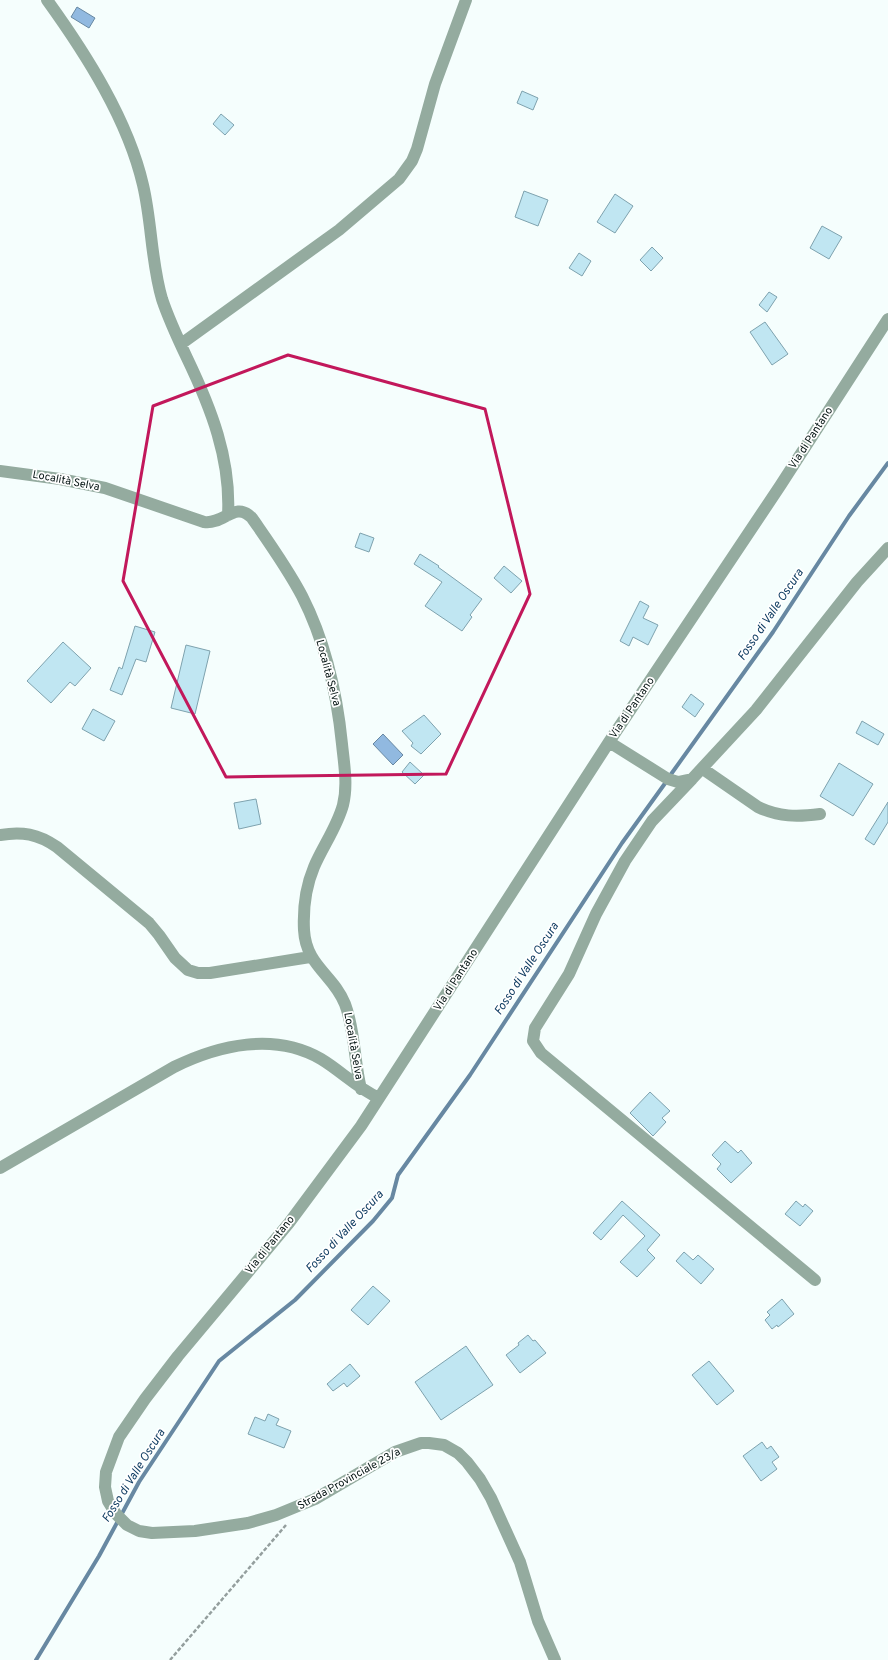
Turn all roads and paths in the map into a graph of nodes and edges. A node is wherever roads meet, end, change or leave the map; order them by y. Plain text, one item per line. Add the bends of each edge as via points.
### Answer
1 (47, 0) edge
2 (466, 0) edge
3 (888, 319) edge
4 (180, 344) junction
5 (0, 471) edge
6 (228, 515) junction
7 (888, 548) edge
8 (609, 742) junction
9 (703, 769) junction
10 (692, 779) junction
11 (820, 814) dead end
12 (0, 835) edge
13 (310, 956) junction
14 (361, 1089) junction
15 (379, 1098) junction
16 (0, 1168) edge
17 (815, 1280) dead end
18 (248, 1523) joint
19 (288, 1523) dead end
20 (170, 1660) edge
21 (555, 1660) edge

1 - 4 street via 79,47 131,146 146,198 159,290
2 - 4 street via 432,95 417,149 404,173 339,230
3 - 8 street, Via di Pantano
4 - 6 street via 221,444 227,472
5 - 6 street, Località Selva via 100,487 204,522 217,521
6 - 13 street, Località Selva via 240,510 250,516 292,577 318,634 336,702 345,775 344,794 339,817 314,866 307,889 304,930
7 - 9 street via 856,582 770,694
8 - 10 street via 668,779 678,782
8 - 15 street, Via di Pantano
9 - 10 street
9 - 11 street via 767,811 787,816
10 - 17 street via 652,821 625,861 569,974 535,1028 533,1041 541,1053
12 - 13 street via 32,834 57,847 149,923 175,958 188,970 210,973
13 - 14 street, Località Selva via 334,985 344,1003 350,1019
14 - 15 street
14 - 16 street via 321,1060 296,1048 264,1044 224,1048 174,1067
15 - 18 street, Via di Pantano via 307,1199 163,1374 128,1424 117,1443 106,1472 108,1501 120,1518 139,1531 195,1531
18 - 21 street, Strada Provinciale 23/a via 303,1505 407,1447 429,1443 448,1447 458,1453 471,1467 491,1498 520,1562 538,1621
19 - 20 path

